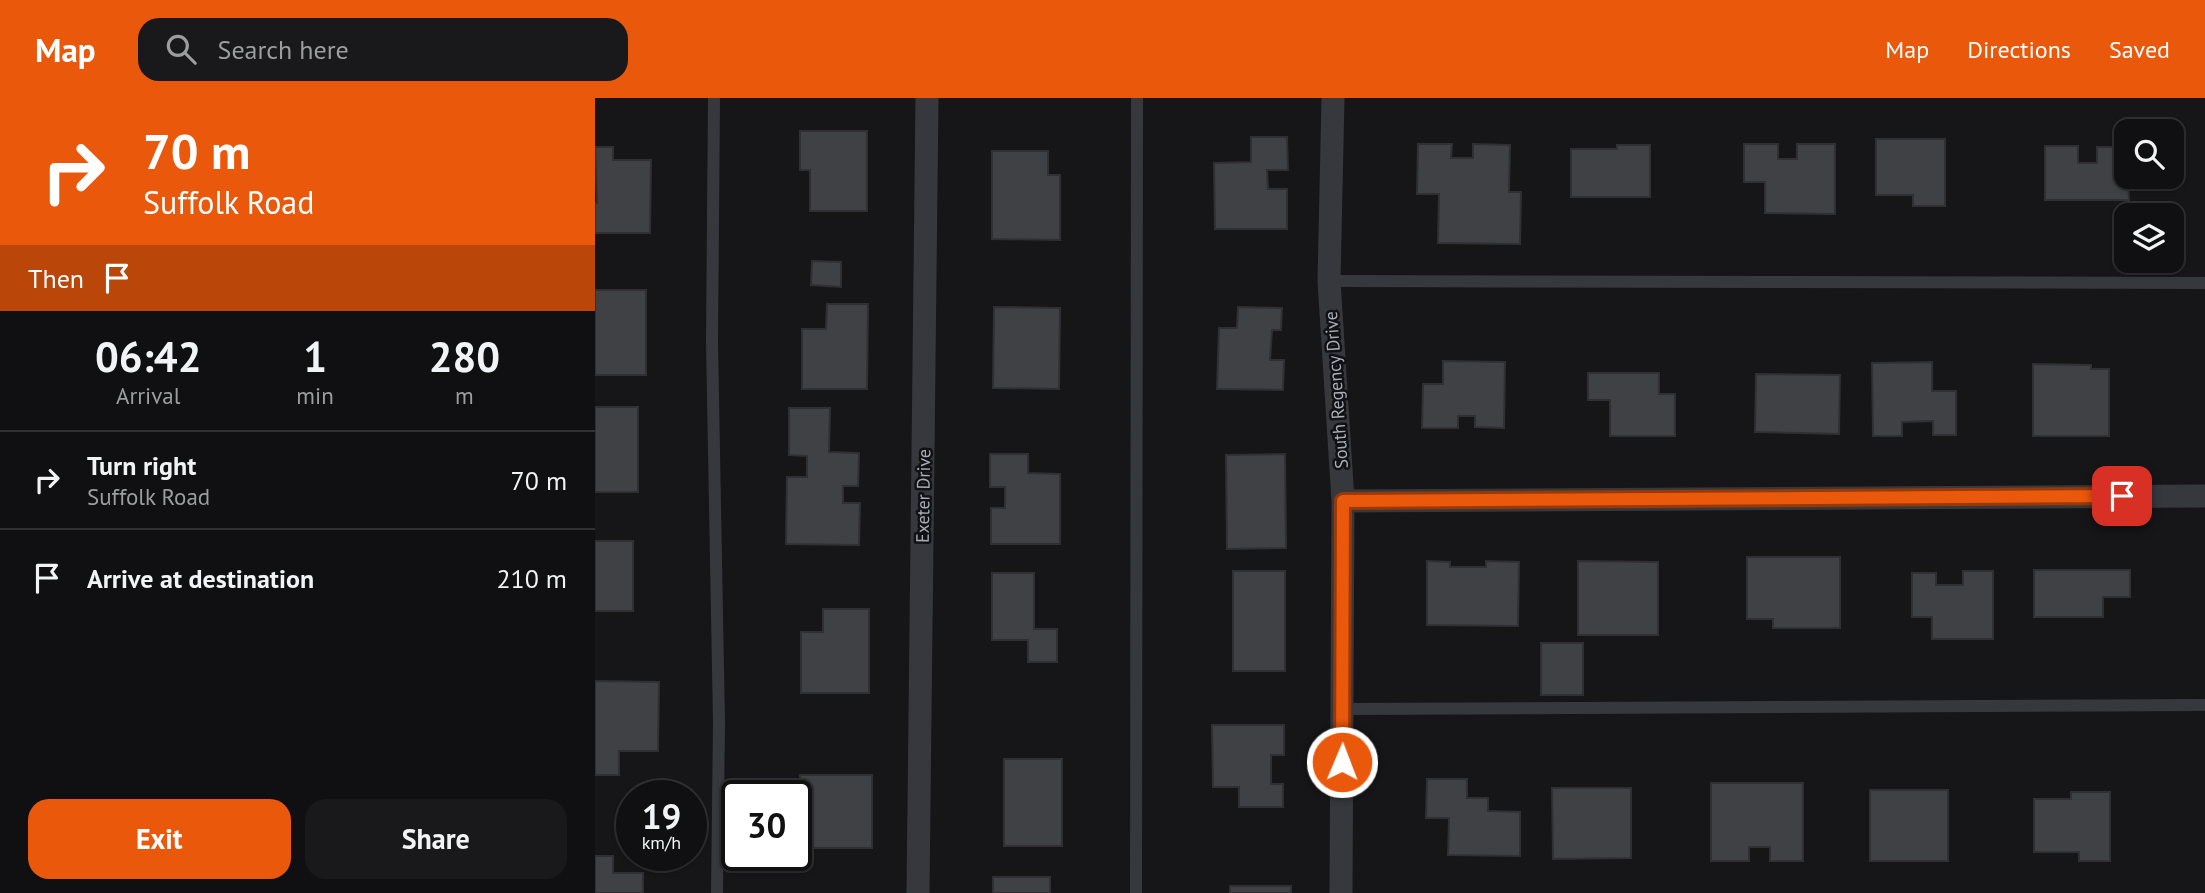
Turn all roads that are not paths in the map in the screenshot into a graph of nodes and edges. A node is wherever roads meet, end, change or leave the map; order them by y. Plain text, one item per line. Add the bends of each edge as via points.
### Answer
1 (714, 98) edge
2 (927, 98) edge
3 (1137, 98) edge
4 (1333, 98) edge
5 (1329, 281) junction
6 (2205, 283) edge
7 (2205, 496) edge
8 (1343, 501) junction
9 (2205, 705) edge
10 (1343, 709) junction
11 (717, 893) edge
12 (918, 893) edge
13 (1136, 893) edge
14 (1341, 893) edge

1 - 11 lane
2 - 12 street, Exeter Drive
3 - 13 lane
4 - 5 street, South Regency Drive
5 - 6 lane
5 - 8 street, South Regency Drive
7 - 8 street
8 - 10 street, South Regency Drive
9 - 10 lane
10 - 14 street, South Regency Drive

